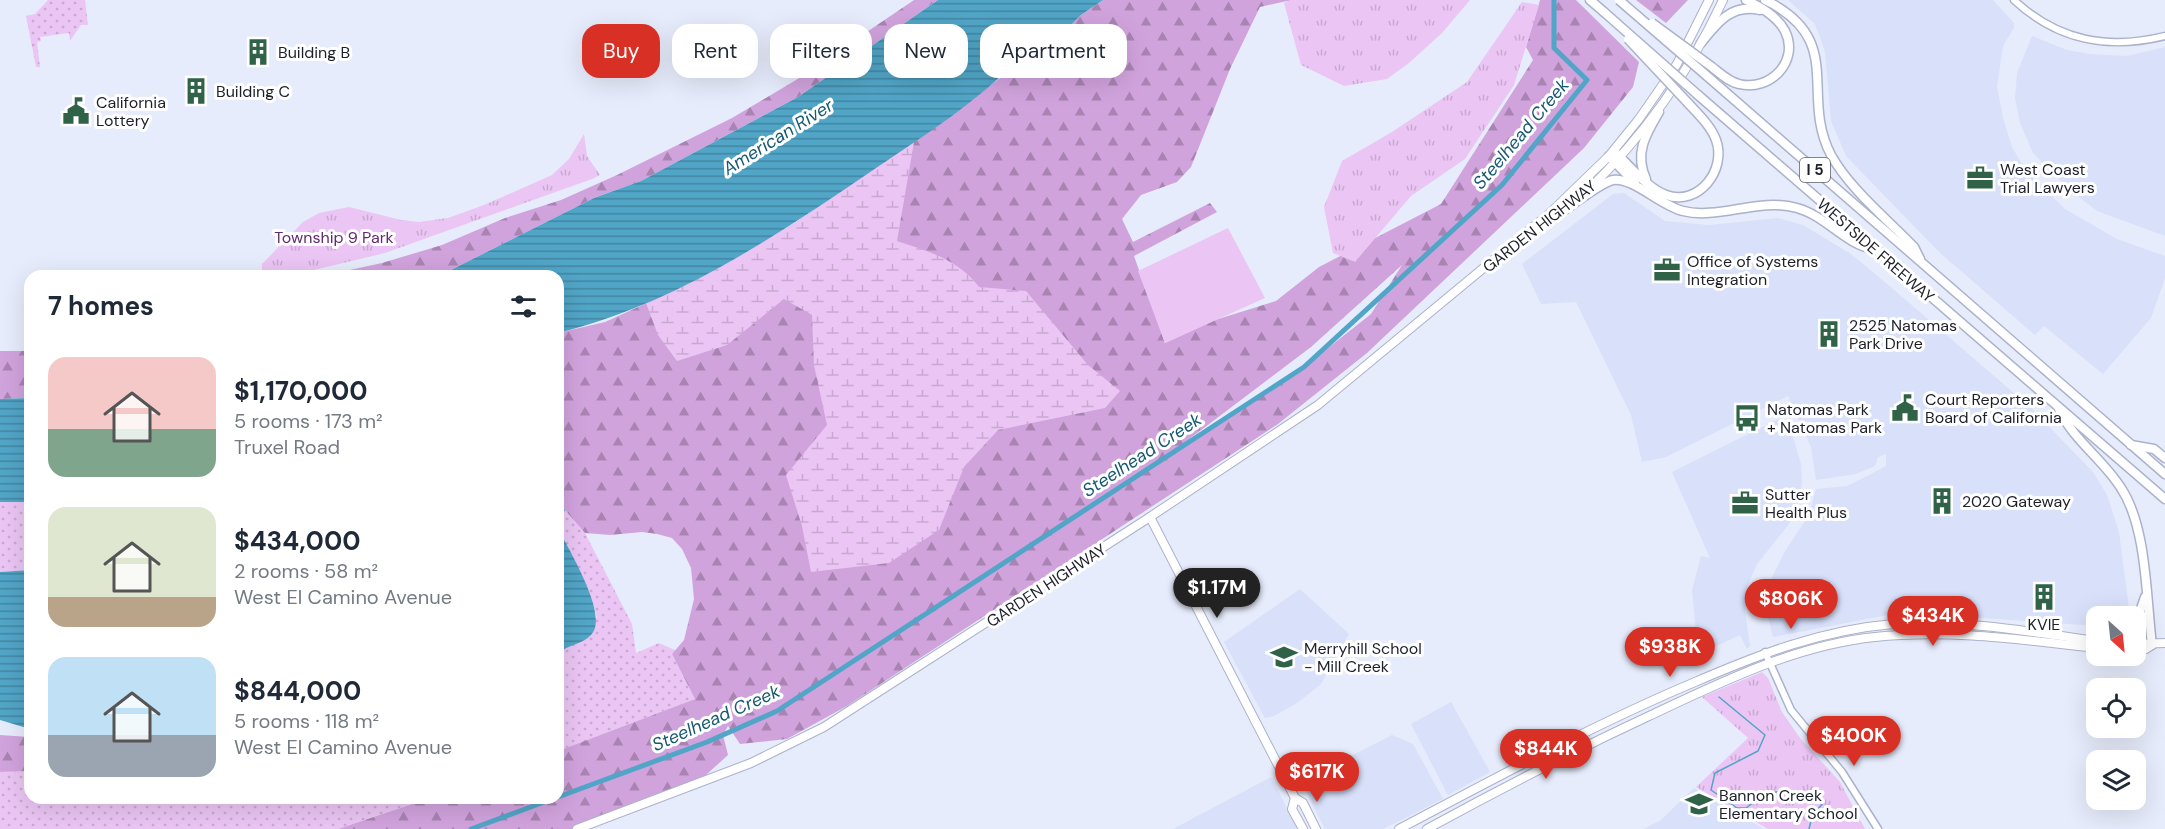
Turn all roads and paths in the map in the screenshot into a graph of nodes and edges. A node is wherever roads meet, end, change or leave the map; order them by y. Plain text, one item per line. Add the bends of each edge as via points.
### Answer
1 (1590, 0) edge
2 (1620, 0) edge
3 (1709, 0) edge
4 (1723, 0) edge
5 (1746, 0) edge
6 (1765, 0) edge
7 (2014, 0) edge
8 (1604, 12) junction
9 (1772, 16) junction
10 (2165, 36) edge
11 (1701, 43) junction
12 (1659, 112) junction
13 (1615, 157) junction
14 (1650, 184) junction
15 (1642, 190) junction
16 (1555, 217) junction
17 (1875, 249) junction
18 (1923, 265) junction
19 (1475, 275) junction
20 (2057, 406) junction
21 (2131, 445) junction
22 (2165, 458) edge
23 (2165, 474) edge
24 (2165, 499) edge
25 (1150, 517) junction
26 (2145, 594) junction
27 (2141, 606) edge
28 (2086, 641) edge
29 (2086, 642) edge
30 (2165, 643) edge
31 (2146, 645) edge
32 (2152, 645) junction
33 (2146, 649) edge
34 (1765, 652) junction
35 (1769, 663) junction
36 (1295, 798) junction
37 (577, 829) edge
38 (1303, 829) edge
39 (1316, 829) edge
40 (1399, 829) edge
41 (1427, 829) edge
42 (1878, 829) edge

1 - 8 highway, WESTSIDE FREEWAY / I 5
2 - 9 highway, bridge via 1741,85 1756,85 1775,77 1787,60 1785,30
2 - 18 highway, WESTSIDE FREEWAY / I 5, bridge
3 - 13 main road, GARDEN HIGHWAY via 1677,64
4 - 11 main road, GARDEN HIGHWAY
5 - 9 highway
6 - 18 highway via 1790,14 1812,42 1821,125 1831,155 1845,176 1914,248
7 - 10 street via 2054,29 2088,41 2122,44
8 - 14 highway, bridge via 1716,139 1719,154 1715,172 1701,190 1685,197 1666,195
8 - 17 highway, WESTSIDE FREEWAY / I 5, bridge
9 - 11 highway via 1754,9 1732,12
11 - 12 main road, GARDEN HIGHWAY
12 - 13 main road, GARDEN HIGHWAY
12 - 14 highway via 1641,151 1643,173
13 - 14 highway
13 - 15 highway
13 - 16 main road, GARDEN HIGHWAY via 1587,191
13 - 19 main road, GARDEN HIGHWAY
15 - 16 highway via 1624,180 1607,181
15 - 17 highway via 1684,212 1772,204 1798,208 1822,219 1860,246
16 - 19 main road, GARDEN HIGHWAY
17 - 20 highway, WESTSIDE FREEWAY / I 5
18 - 21 highway, WESTSIDE FREEWAY / I 5
19 - 25 main road, GARDEN HIGHWAY via 1318,405
20 - 24 highway, WESTSIDE FREEWAY / I 5
20 - 26 highway via 2066,426 2109,471 2129,502 2138,526
21 - 22 highway via 2154,449
21 - 23 highway, WESTSIDE FREEWAY / I 5
25 - 36 main road
25 - 37 main road, GARDEN HIGHWAY via 801,740
26 - 27 highway
26 - 32 highway
28 - 34 main road via 1923,622 1833,632
29 - 35 main road via 1899,635 1847,640
30 - 32 main road
31 - 32 main road
32 - 33 main road
34 - 35 street
34 - 40 main road via 1592,728
35 - 41 main road via 1558,759
35 - 42 street via 1791,710 1842,772
36 - 38 main road via 1292,809
36 - 39 main road via 1303,803

